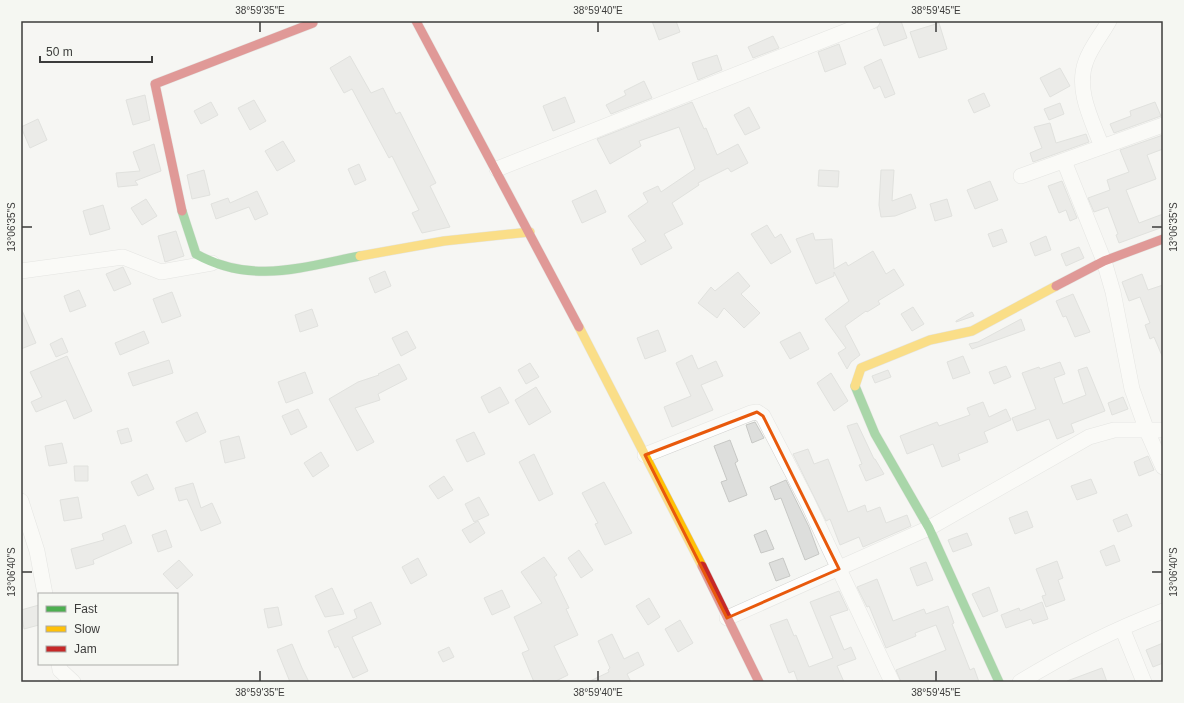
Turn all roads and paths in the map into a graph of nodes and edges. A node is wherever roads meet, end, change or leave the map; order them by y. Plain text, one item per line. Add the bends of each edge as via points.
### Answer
1 (416, 21) edge
2 (872, 21) edge
3 (1109, 21) edge
4 (313, 23) dead end
5 (1163, 125) edge
6 (1102, 147) junction
7 (1064, 161) junction
8 (497, 169) junction
9 (1021, 176) dead end
10 (530, 232) junction
11 (1163, 239) edge
12 (1104, 261) junction
13 (212, 263) junction
14 (21, 271) edge
15 (1163, 430) edge
16 (1147, 431) junction
17 (645, 455) junction
18 (1163, 467) edge
19 (21, 501) edge
20 (929, 528) junction
21 (839, 569) junction
22 (45, 593) edge
23 (1163, 611) edge
24 (727, 618) junction
25 (1122, 628) junction
26 (59, 665) edge
27 (73, 682) edge
28 (759, 682) edge
29 (892, 682) edge
30 (999, 682) edge
31 (1020, 682) edge
32 (1144, 682) edge

1 - 8 street
2 - 8 street
3 - 6 street via 1086,60 1081,79 1084,102
4 - 13 street via 155,84 182,211 196,254
5 - 6 street
6 - 7 street
7 - 9 street
7 - 12 street
8 - 10 street
10 - 13 street via 472,236 261,272
10 - 17 street
11 - 12 street
12 - 16 street via 1113,292 1132,389
12 - 20 street via 972,331 930,340 861,368 855,387 872,427
13 - 14 street via 161,272 123,257
15 - 16 street
16 - 18 street
16 - 20 street via 1114,430 1089,437
17 - 21 street via 757,412 763,416
17 - 24 street
19 - 22 street via 37,551
20 - 21 street
20 - 30 street
21 - 24 street
21 - 29 street
23 - 25 street
24 - 28 street
25 - 31 street via 1058,659
25 - 32 street
26 - 27 street via 60,670

